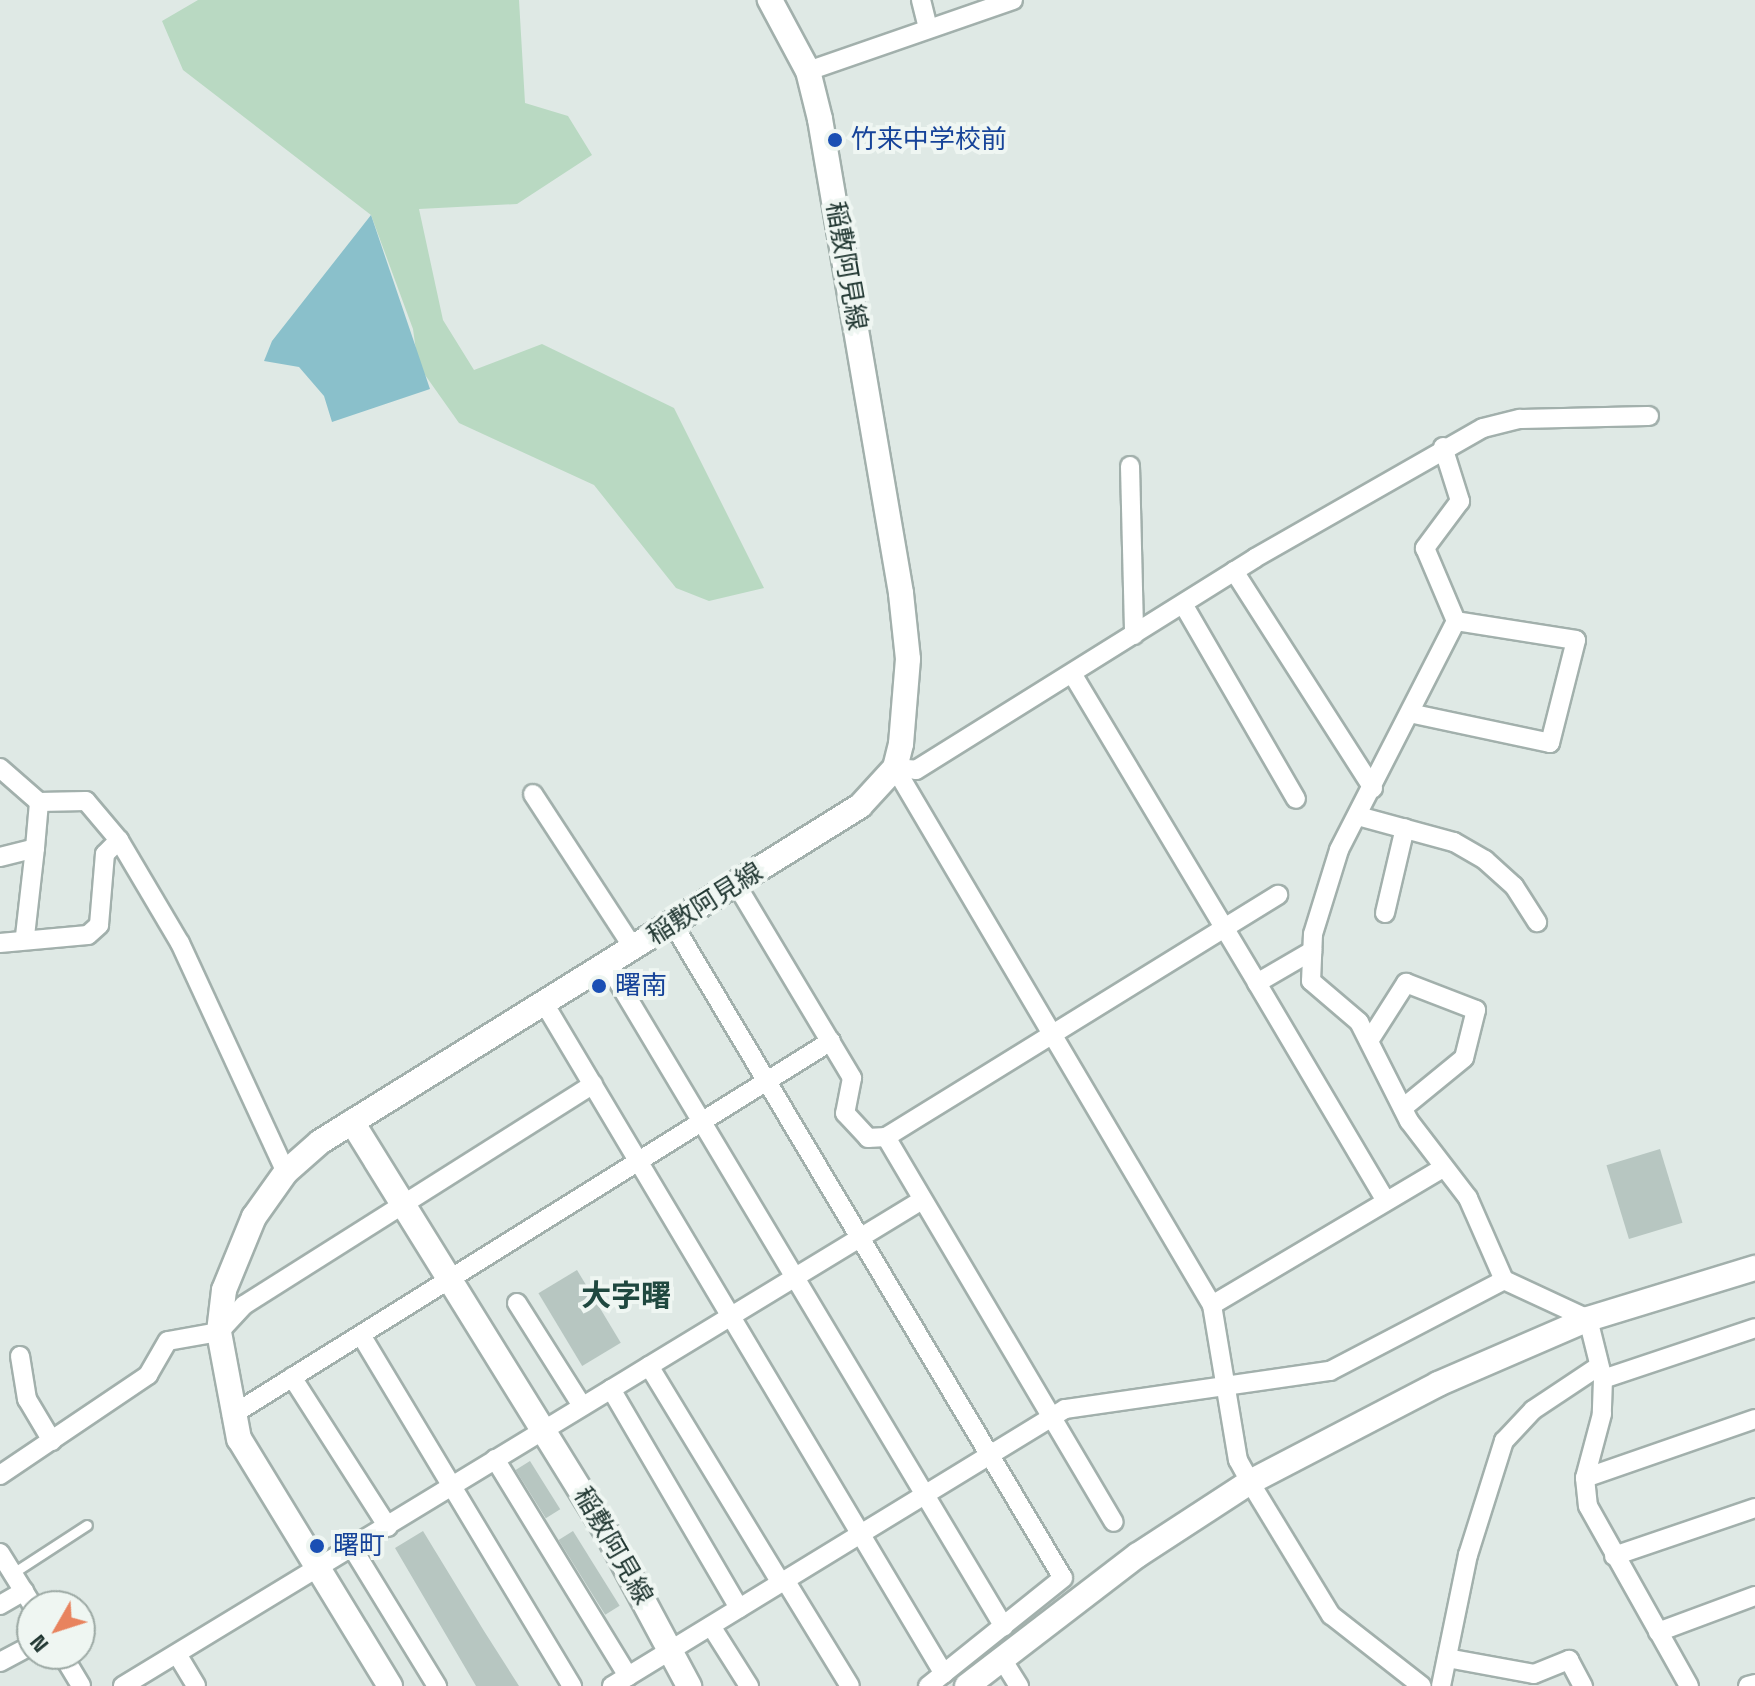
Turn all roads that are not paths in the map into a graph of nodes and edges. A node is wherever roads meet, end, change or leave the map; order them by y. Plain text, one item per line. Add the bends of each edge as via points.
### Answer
1 (770, 0) edge
2 (921, 0) edge
3 (1013, 0) edge
4 (928, 28) junction
5 (808, 71) junction
6 (1649, 416) dead end
7 (1443, 447) junction
8 (1130, 466) dead end
9 (1234, 571) junction
10 (1183, 604) junction
11 (1456, 621) junction
12 (1134, 635) junction
13 (1073, 675) junction
14 (1414, 714) junction
15 (0, 768) edge
16 (895, 768) junction
17 (1373, 788) junction
18 (533, 794) dead end
19 (1296, 799) dead end
20 (39, 802) junction
21 (1358, 816) junction
22 (1405, 828) junction
23 (119, 840) junction
24 (35, 848) junction
25 (0, 857) edge
26 (736, 884) junction
27 (1278, 895) dead end
28 (1385, 913) dead end
29 (1537, 922) dead end
30 (673, 924) junction
31 (1226, 931) junction
32 (25, 936) junction
33 (0, 943) edge
34 (634, 949) junction
35 (1312, 951) junction
36 (608, 965) junction
37 (1257, 983) junction
38 (544, 1003) junction
39 (1055, 1033) junction
40 (831, 1041) junction
41 (1369, 1041) junction
42 (766, 1081) junction
43 (593, 1084) junction
44 (1403, 1108) junction
45 (352, 1122) junction
46 (702, 1122) junction
47 (886, 1137) junction
48 (639, 1161) junction
49 (1443, 1168) junction
50 (286, 1172) junction
51 (922, 1200) junction
52 (1386, 1201) junction
53 (403, 1203) junction
54 (859, 1236) junction
55 (1755, 1268) edge
56 (794, 1276) junction
57 (450, 1278) junction
58 (1504, 1280) junction
59 (517, 1303) dead end
60 (1212, 1305) junction
61 (731, 1316) junction
62 (1588, 1319) junction
63 (1755, 1328) edge
64 (219, 1332) junction
65 (361, 1335) junction
66 (20, 1356) dead end
67 (649, 1366) junction
68 (1601, 1373) junction
69 (292, 1377) junction
70 (611, 1389) junction
71 (1230, 1391) junction
72 (582, 1406) junction
73 (232, 1415) junction
74 (1053, 1415) junction
75 (1755, 1419) edge
76 (544, 1429) junction
77 (52, 1441) junction
78 (989, 1455) junction
79 (495, 1459) junction
80 (1, 1471) edge
81 (1585, 1478) junction
82 (1250, 1482) junction
83 (451, 1487) junction
84 (924, 1494) junction
85 (1755, 1508) edge
86 (1114, 1522) dead end
87 (87, 1525) dead end
88 (388, 1527) junction
89 (860, 1534) junction
90 (353, 1549) junction
91 (0, 1553) edge
92 (1614, 1556) junction
93 (319, 1570) junction
94 (13, 1573) junction
95 (783, 1581) junction
96 (23, 1590) edge
97 (1755, 1596) edge
98 (739, 1608) junction
99 (711, 1626) junction
100 (1004, 1627) junction
101 (1658, 1632) junction
102 (671, 1650) junction
103 (177, 1654) junction
104 (1447, 1658) junction
105 (1002, 1659) junction
106 (944, 1674) junction
107 (620, 1681) edge
108 (1755, 1684) edge
109 (123, 1686) edge
110 (196, 1686) edge
111 (390, 1686) edge
112 (437, 1686) edge
113 (572, 1686) edge
114 (689, 1686) edge
115 (749, 1686) edge
116 (850, 1686) edge
117 (928, 1686) edge
118 (967, 1686) edge
119 (1019, 1686) edge
120 (1422, 1686) edge
121 (1441, 1686) edge
122 (1583, 1686) edge
123 (1689, 1686) edge
124 (1748, 1686) edge

1 - 5 main road, 稲敷阿見線
2 - 4 street
3 - 4 street
4 - 5 street
5 - 16 main road, 稲敷阿見線 via 901,593 908,685
6 - 7 street via 1520,419
7 - 9 street
7 - 11 street via 1460,501 1425,548
8 - 12 street
9 - 10 street
9 - 17 street
10 - 12 street
10 - 19 street
11 - 14 street via 1427,670
11 - 14 street via 1576,640 1550,743
12 - 13 street
13 - 16 street via 916,770
13 - 31 street
14 - 17 street
15 - 20 street
16 - 26 main road, 稲敷阿見線 via 860,806
16 - 39 street
17 - 21 street
18 - 34 street
20 - 23 street via 86,801
20 - 24 street
21 - 22 street
21 - 35 street via 1339,850
22 - 28 street
22 - 29 street via 1485,860 1514,886
23 - 32 street via 105,854 99,925 88,935
23 - 50 street via 180,943
24 - 25 street
24 - 32 street
26 - 30 main road, 稲敷阿見線
26 - 40 street
27 - 31 street
30 - 34 main road, 稲敷阿見線
30 - 42 street
31 - 37 street
31 - 39 street
32 - 33 street
34 - 36 main road, 稲敷阿見線
35 - 37 street
35 - 41 street via 1311,981 1338,1000
36 - 38 main road, 稲敷阿見線
36 - 46 street
37 - 52 street
38 - 43 street
38 - 45 main road, 稲敷阿見線
39 - 47 street
39 - 60 street
40 - 42 street
40 - 47 street via 852,1078 845,1113 868,1138
41 - 44 street
41 - 44 street via 1406,983 1476,1010 1464,1058
42 - 46 street
42 - 54 street
43 - 48 street
43 - 53 street
44 - 49 street
45 - 50 main road
45 - 53 main road, 稲敷阿見線
46 - 48 street
46 - 56 street
47 - 51 street
48 - 57 street
48 - 61 street
49 - 52 street
49 - 58 street via 1468,1198
50 - 64 main road via 238,1251
51 - 54 street
51 - 74 street
52 - 60 street
53 - 57 main road, 稲敷阿見線
53 - 64 street via 244,1305
54 - 56 street
54 - 78 street
55 - 62 main road
56 - 61 street
56 - 84 street
57 - 65 street
57 - 76 main road, 稲敷阿見線
58 - 62 street
58 - 71 street via 1330,1371
59 - 72 street
60 - 71 street
61 - 67 street
61 - 89 street
62 - 68 street
62 - 82 main road via 1438,1384
63 - 68 street
64 - 73 main road
64 - 77 street via 168,1341 148,1375
65 - 69 street
65 - 83 street
66 - 77 street via 27,1399
67 - 70 street
67 - 95 street
68 - 81 street
68 - 104 street via 1533,1410 1504,1441 1468,1555
69 - 73 street
69 - 88 street
70 - 72 street
70 - 98 street
71 - 74 street via 1107,1398
71 - 82 street via 1238,1460
72 - 76 street
73 - 93 main road via 252,1464
74 - 78 street
74 - 86 street
75 - 81 street
76 - 79 street
76 - 102 main road, 稲敷阿見線
77 - 80 street
78 - 84 street
78 - 100 street via 1063,1578
79 - 83 street
79 - 107 street
81 - 92 street via 1588,1506
82 - 105 main road via 1138,1555
82 - 120 street via 1331,1615
83 - 88 street
83 - 113 street
84 - 89 street
84 - 100 street
85 - 92 street
87 - 94 lane
88 - 90 street
89 - 95 street
89 - 106 street
90 - 93 street
90 - 112 street
91 - 94 street
92 - 101 street
93 - 103 street
93 - 111 main road
94 - 96 street
95 - 98 street
95 - 116 street
97 - 101 street
98 - 99 street
99 - 102 street
99 - 115 street
100 - 106 street
101 - 123 street
102 - 107 street
102 - 114 main road, 稲敷阿見線
103 - 109 street
103 - 110 street
104 - 121 street
104 - 122 street via 1534,1674 1569,1660
105 - 118 main road
105 - 119 street
106 - 117 street
108 - 124 street

